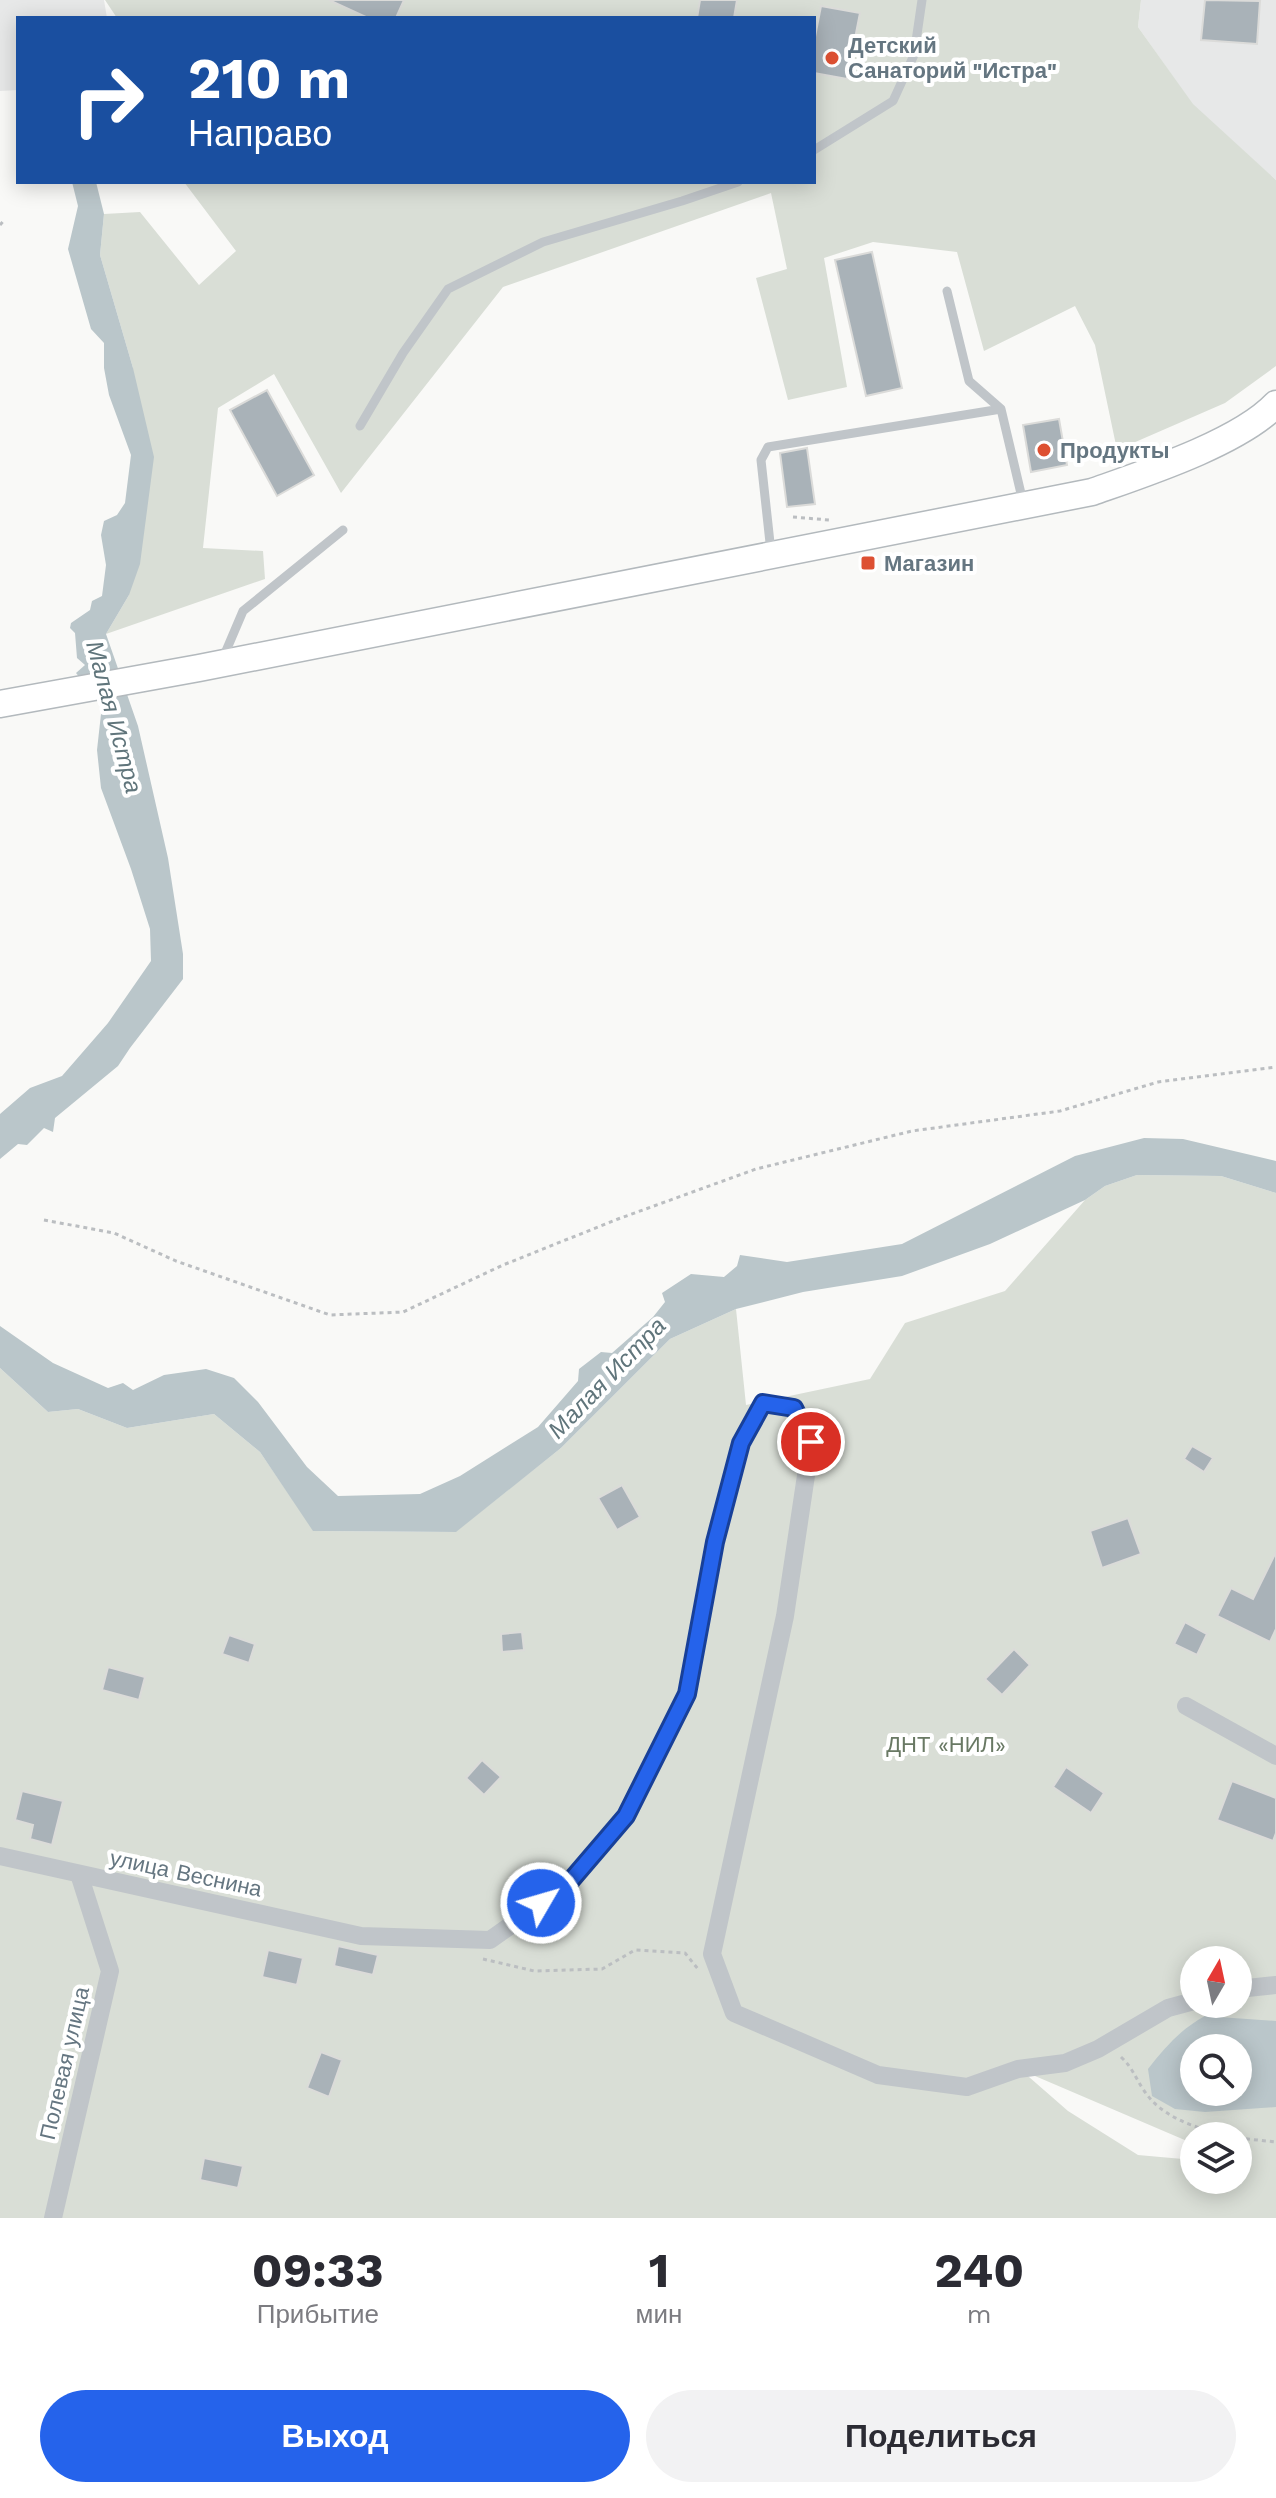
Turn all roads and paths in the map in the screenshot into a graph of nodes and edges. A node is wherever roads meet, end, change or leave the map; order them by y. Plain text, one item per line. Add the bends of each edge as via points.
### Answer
1 (922, 0) edge
2 (816, 149) edge
3 (732, 184) edge
4 (5, 219) dead end
5 (0, 225) edge
6 (947, 291) dead end
7 (1276, 404) edge
8 (1001, 409) junction
9 (360, 426) dead end
10 (1023, 506) junction
11 (343, 530) dead end
12 (772, 556) junction
13 (210, 665) junction
14 (0, 704) edge
15 (1276, 1067) edge
16 (44, 1220) dead end
17 (1186, 1706) dead end
18 (1276, 1756) edge
19 (0, 1856) edge
20 (79, 1874) junction
21 (479, 1958) dead end
22 (705, 1977) dead end
23 (1276, 1985) edge
24 (1252, 1988) edge
25 (1180, 2005) edge
26 (1107, 2044) junction
27 (1184, 2122) edge
28 (1252, 2139) edge
29 (1276, 2142) edge
30 (53, 2218) edge

1 - 2 lane via 914,55 893,101
3 - 9 lane via 543,242 448,289
4 - 5 path
6 - 8 lane via 969,381
7 - 10 main road via 1236,433 1153,470 1092,492
8 - 10 lane
8 - 12 lane via 768,447 761,460
10 - 12 main road
11 - 13 lane via 243,611
12 - 13 main road
13 - 14 main road
15 - 16 path via 1158,1082 1060,1111 912,1131 756,1169 503,1265 403,1312 330,1315 176,1261 114,1233
17 - 18 street
19 - 20 street, улица Веснина
20 - 26 street, улица Веснина via 361,1936 490,1940 567,1885 626,1816 687,1694 715,1542 741,1443 763,1403 794,1408 811,1442 785,1616 712,1954 734,2013 878,2075 967,2087 1018,2069 1065,2063
20 - 30 street, Полевая улица via 110,1971
21 - 22 path via 534,1971 602,1969 635,1950 685,1953
23 - 24 street
25 - 26 street
26 - 27 path via 1131,2066 1144,2091
28 - 29 path

